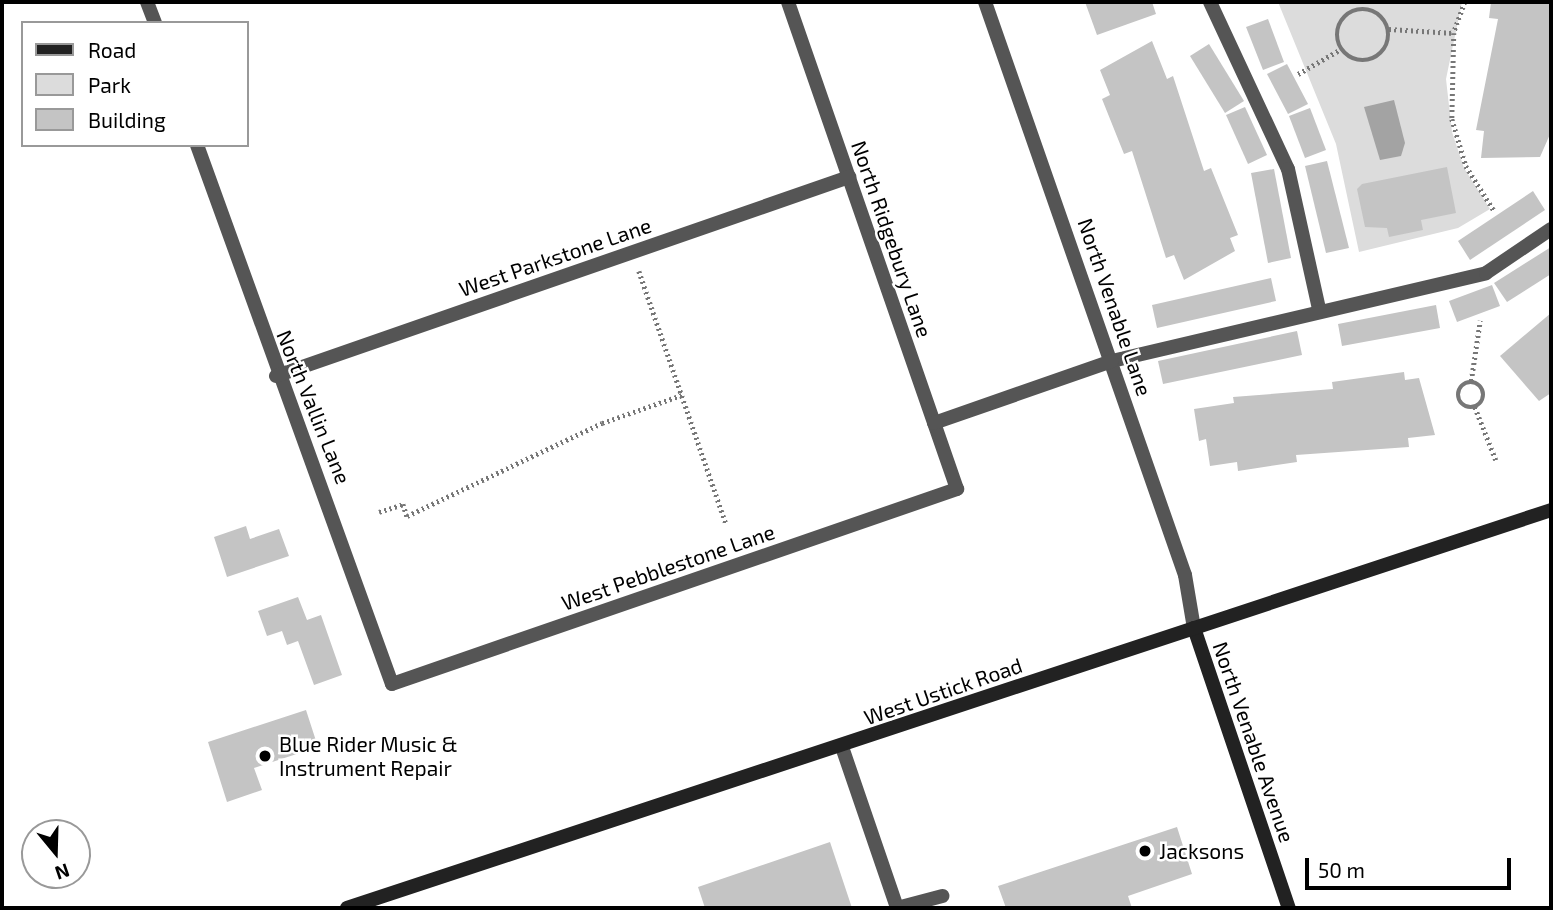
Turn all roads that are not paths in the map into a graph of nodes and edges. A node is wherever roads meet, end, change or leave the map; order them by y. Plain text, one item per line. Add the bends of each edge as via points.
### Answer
1 (147, 2) edge
2 (788, 2) edge
3 (985, 2) edge
4 (1210, 2) edge
5 (154, 21) edge
6 (198, 147) edge
7 (849, 177) junction
8 (1551, 229) edge
9 (1319, 309) junction
10 (1112, 361) junction
11 (276, 376) junction
12 (934, 423) junction
13 (957, 489) joint
14 (1551, 510) edge
15 (1194, 628) junction
16 (392, 684) joint
17 (842, 747) junction
18 (942, 896) dead end
19 (347, 908) edge
20 (897, 908) edge
21 (1289, 908) edge

1 - 5 street
2 - 7 street, North Ridgebury Lane
3 - 10 street, North Venable Lane
4 - 9 street via 1288,169
6 - 11 street, North Vallin Lane
7 - 11 street, West Parkstone Lane
7 - 12 street, North Ridgebury Lane
8 - 9 street via 1486,273
9 - 10 street
10 - 12 street
10 - 15 street, North Venable Lane via 1185,575
11 - 16 street, North Vallin Lane via 317,465
12 - 13 street, North Ridgebury Lane
13 - 16 street, West Pebblestone Lane
14 - 15 main road, West Ustick Road
15 - 17 main road, West Ustick Road
15 - 21 main road, North Venable Avenue
17 - 19 main road, West Ustick Road
17 - 20 street
18 - 20 street

